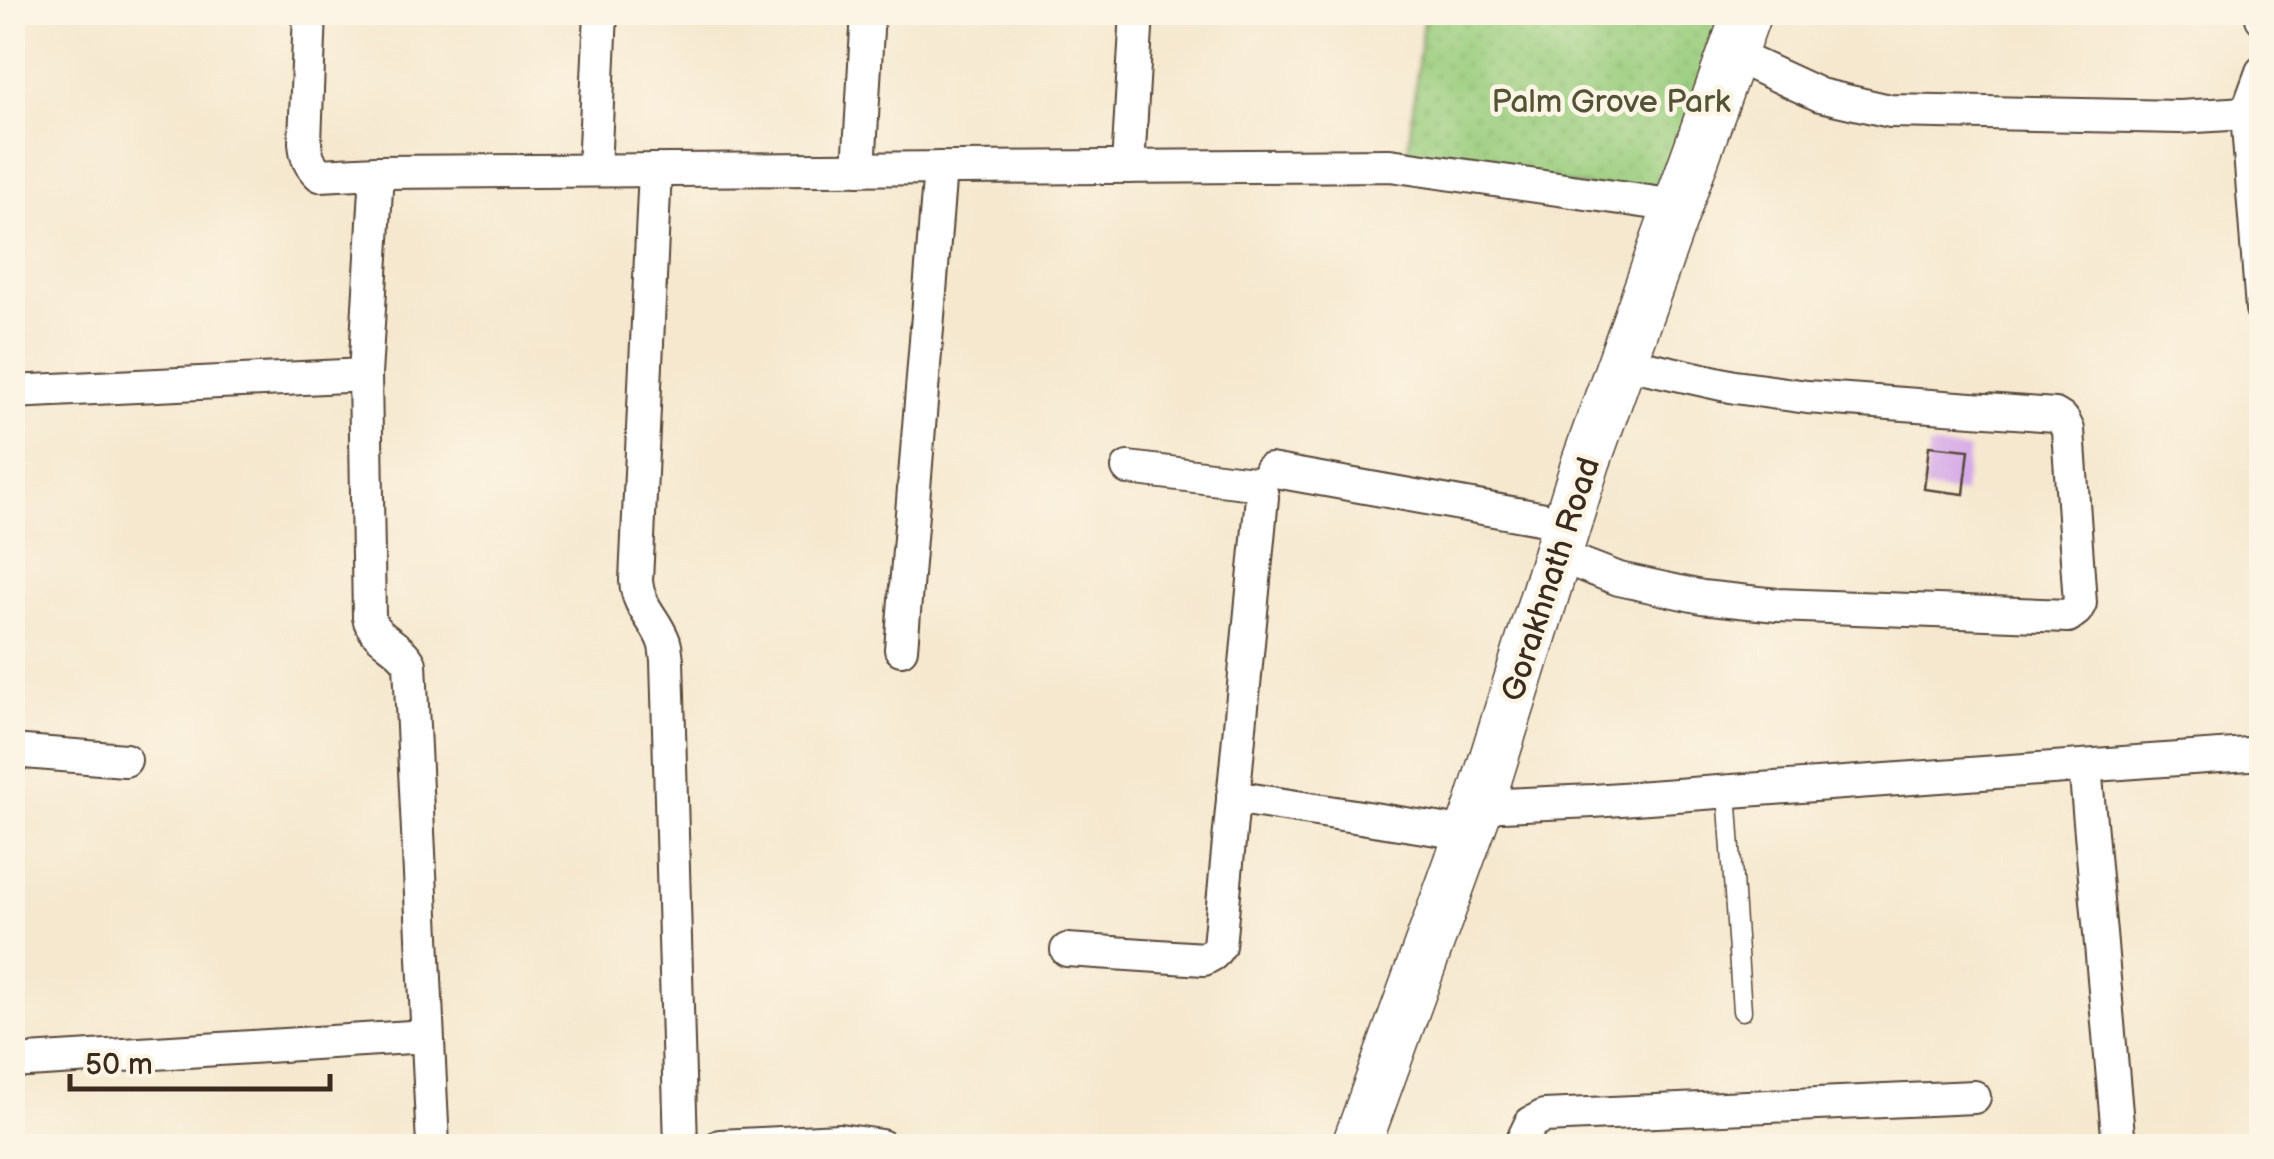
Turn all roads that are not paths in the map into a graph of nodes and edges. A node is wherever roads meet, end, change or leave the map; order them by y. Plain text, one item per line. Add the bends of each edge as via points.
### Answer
1 (310, 12) edge
2 (601, 12) edge
3 (868, 12) edge
4 (1136, 12) edge
5 (1739, 34) edge
6 (2262, 72) edge
7 (2254, 112) edge
8 (1128, 167) junction
9 (859, 168) junction
10 (940, 168) junction
11 (594, 170) junction
12 (655, 170) junction
13 (377, 172) junction
14 (1677, 206) junction
15 (2262, 309) edge
16 (1622, 362) junction
17 (365, 375) junction
18 (12, 392) edge
19 (1128, 468) dead end
20 (1270, 470) dead end
21 (1562, 539) junction
22 (900, 649) dead end
23 (12, 751) edge
24 (2262, 754) edge
25 (125, 760) dead end
26 (2086, 766) junction
27 (1727, 792) junction
28 (1233, 797) junction
29 (1474, 820) junction
30 (1067, 950) dead end
31 (1742, 1011) dead end
32 (428, 1036) junction
33 (12, 1062) edge
34 (1974, 1098) dead end
35 (432, 1146) edge
36 (681, 1146) edge
37 (735, 1146) edge
38 (881, 1146) edge
39 (1356, 1146) edge
40 (1520, 1146) edge
41 (2120, 1146) edge

1 - 13 street via 306,155 320,175
2 - 11 street
3 - 9 street
4 - 8 street
5 - 7 street via 1820,95 1890,111 2180,117
5 - 14 main road, Gorakhnath Road
6 - 7 street
7 - 15 street
8 - 10 street
8 - 14 street via 1390,165
9 - 10 street
9 - 12 street
10 - 22 street
11 - 12 street
11 - 13 street
12 - 36 street via 636,581 667,660
13 - 17 street
14 - 16 main road, Gorakhnath Road
16 - 21 main road, Gorakhnath Road
16 - 21 street via 1807,397 2055,415 2068,430 2080,603 2068,616 1702,598 1619,578
17 - 18 street
17 - 32 street via 369,617 375,632 410,664
19 - 28 street via 1260,488
20 - 21 street
21 - 29 main road, Gorakhnath Road
23 - 25 street
24 - 26 street
26 - 27 street
26 - 41 street
27 - 29 street
27 - 31 lane
28 - 29 street
28 - 30 street via 1213,954 1204,959
29 - 39 main road, Gorakhnath Road
32 - 33 street
32 - 35 street
34 - 40 street via 1544,1116 1530,1123
37 - 38 street via 838,1140

